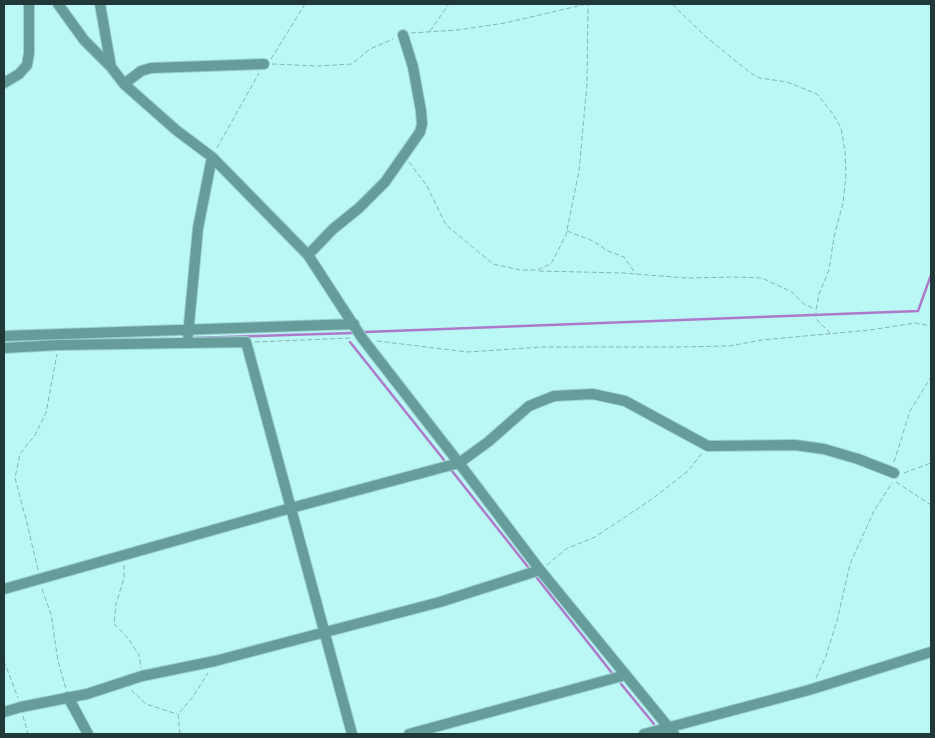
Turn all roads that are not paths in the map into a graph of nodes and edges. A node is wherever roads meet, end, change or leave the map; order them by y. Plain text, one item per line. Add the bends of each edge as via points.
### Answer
1 (30, 4) edge
2 (58, 4) edge
3 (100, 4) edge
4 (403, 35) road end
5 (264, 64) road end
6 (111, 67) junction
7 (4, 83) edge
8 (124, 84) junction
9 (212, 157) junction
10 (308, 255) junction
11 (354, 324) junction
12 (188, 329) junction
13 (4, 336) edge
14 (188, 343) junction
15 (4, 348) edge
16 (460, 463) junction
17 (894, 473) road end
18 (291, 508) junction
19 (540, 570) junction
20 (4, 589) edge
21 (324, 632) junction
22 (931, 652) edge
23 (626, 675) junction
24 (68, 697) junction
25 (4, 712) edge
26 (671, 730) edge
27 (88, 734) edge
28 (352, 734) edge
29 (410, 734) edge
30 (644, 734) edge

1 - 7 street via 27,65 20,74
2 - 6 street via 84,40
3 - 6 street
4 - 10 street via 413,67 422,124 420,132 379,188
5 - 8 street via 151,68 141,71
6 - 8 street
8 - 9 street
9 - 10 street
9 - 12 street via 198,228
10 - 11 street
11 - 12 street
11 - 16 street
12 - 13 street
12 - 14 street
14 - 15 street
14 - 18 street via 246,342
16 - 17 street via 529,406 554,396 592,394 625,401 708,446 795,445 858,459
16 - 18 street
16 - 19 street
18 - 20 street
18 - 21 street
19 - 21 street via 440,602
19 - 23 street
21 - 24 street
21 - 28 street
22 - 26 street
23 - 26 street
23 - 29 street
24 - 25 street
24 - 27 street
26 - 30 street

